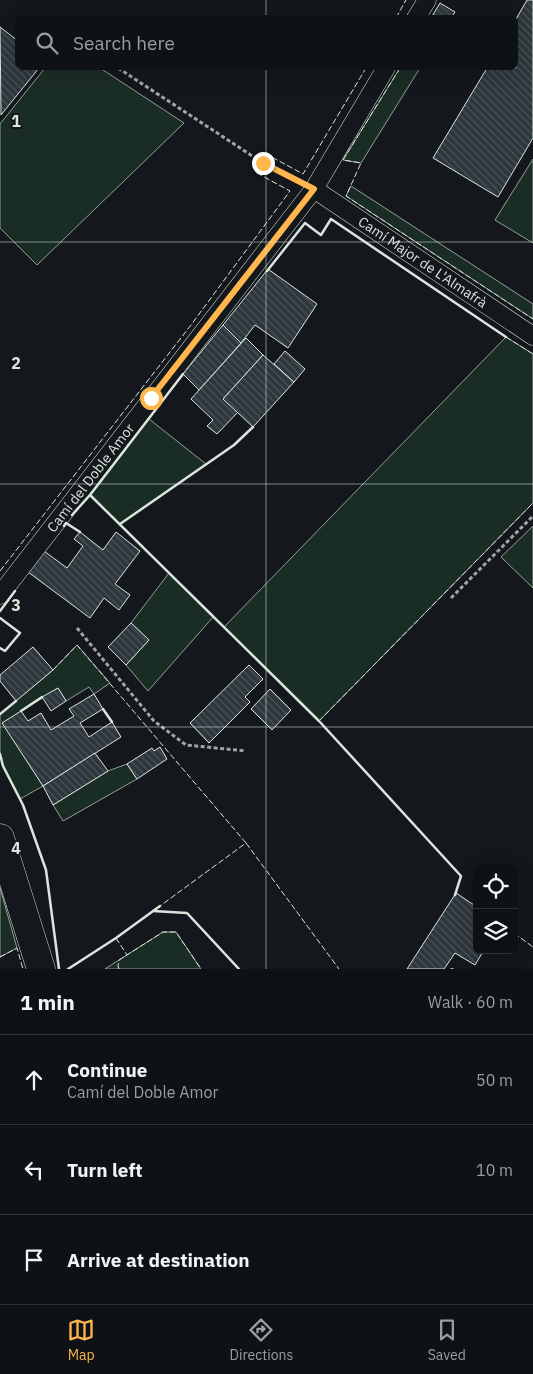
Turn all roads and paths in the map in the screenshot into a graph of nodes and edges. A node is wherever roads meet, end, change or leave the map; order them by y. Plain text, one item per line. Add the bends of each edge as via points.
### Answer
1 (427, 0) edge
2 (418, 15) edge
3 (121, 70) edge
4 (385, 70) edge
5 (314, 189) junction
6 (533, 336) edge
7 (533, 516) edge
8 (0, 596) edge
9 (452, 598) dead end
10 (77, 628) dead end
11 (246, 751) dead end
12 (0, 838) edge
13 (42, 969) edge

1 - 2 lane
3 - 5 path via 263,163
4 - 5 lane, Camí del Doble Amor
5 - 6 lane, Camí Major de L'Almafrà
5 - 8 lane, Camí del Doble Amor
7 - 9 path
10 - 11 path via 154,721 186,745
12 - 13 street

